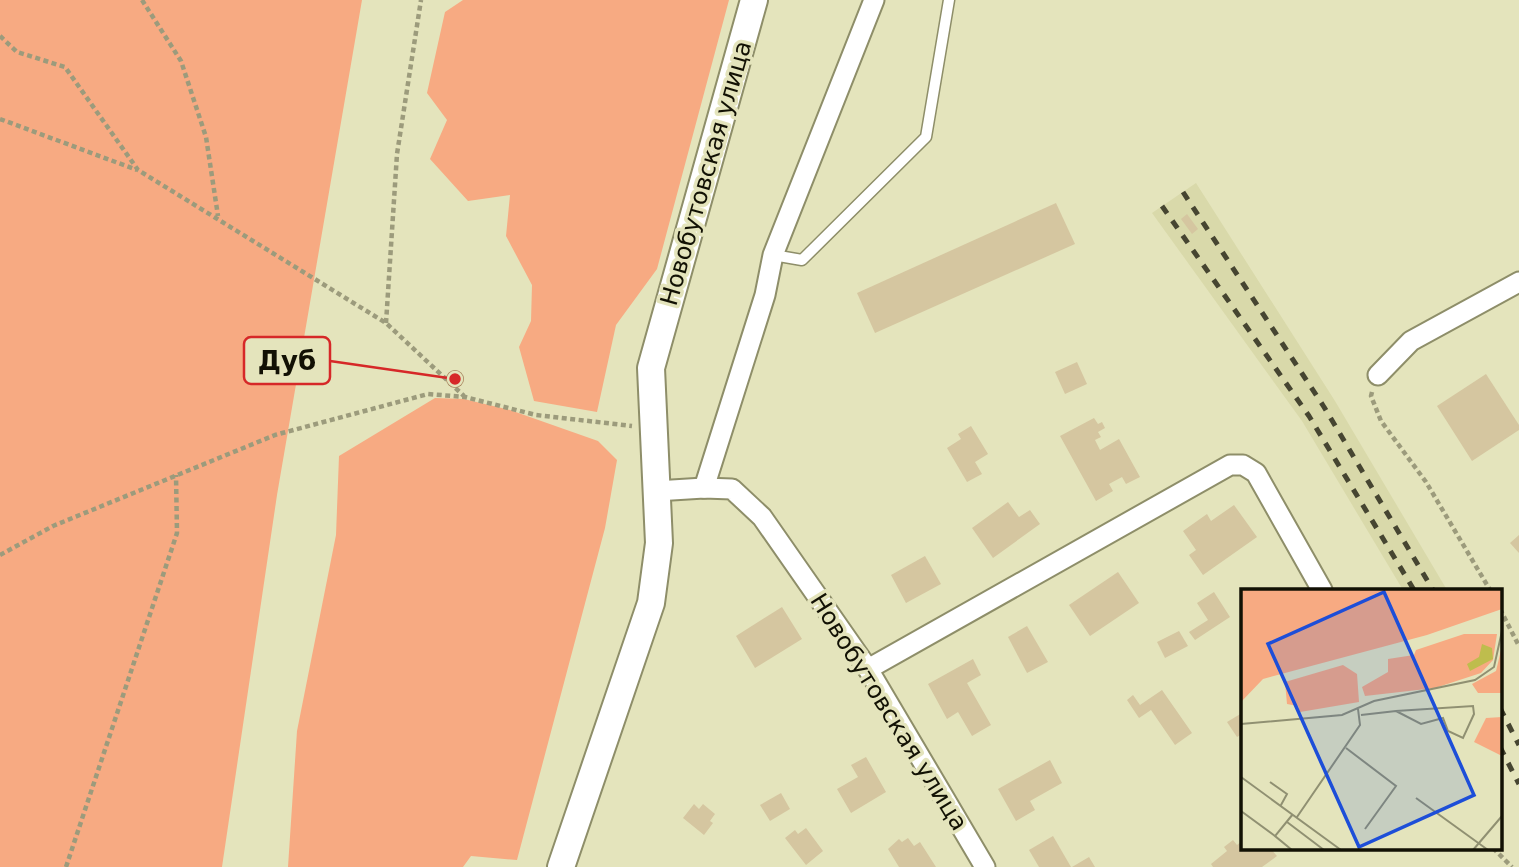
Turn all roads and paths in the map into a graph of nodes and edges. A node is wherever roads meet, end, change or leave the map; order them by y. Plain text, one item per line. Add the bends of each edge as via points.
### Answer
1 (142, 0) edge
2 (421, 0) edge
3 (754, 0) edge
4 (874, 0) edge
5 (949, 0) edge
6 (0, 36) edge
7 (0, 119) edge
8 (138, 170) junction
9 (219, 217) junction
10 (773, 255) junction
11 (1519, 282) edge
12 (386, 323) junction
13 (1378, 375) joint
14 (465, 397) junction
15 (653, 429) junction
16 (176, 475) junction
17 (704, 488) junction
18 (656, 491) junction
19 (0, 555) edge
20 (1321, 589) edge
21 (1489, 589) edge
22 (1502, 613) edge
23 (1519, 646) edge
24 (868, 669) junction
25 (1495, 850) edge
26 (66, 867) edge
27 (561, 867) edge
28 (985, 867) edge
29 (1512, 867) edge

1 - 9 path via 181,61 206,137
2 - 12 path via 397,155
3 - 15 street, Новобутовская улица via 651,368
4 - 10 street
5 - 10 lane via 926,137 802,260
6 - 8 path via 17,52 65,67
7 - 8 path
8 - 9 path
9 - 12 path
10 - 17 street via 765,295
11 - 13 street via 1410,341
12 - 14 path
13 - 21 path via 1371,396 1381,421 1426,482
14 - 15 path via 536,415
14 - 16 path via 428,394 387,403 275,435
15 - 18 street, Новобутовская улица
16 - 19 path via 53,526
16 - 26 path via 177,533
17 - 18 street, Новобутовская улица
17 - 24 street, Новобутовская улица via 732,489 762,517
18 - 27 street, Новобутовская улица via 659,543 651,603
20 - 24 street via 1256,473 1243,465 1230,466
22 - 23 path
24 - 28 street, Новобутовская улица
25 - 29 path

